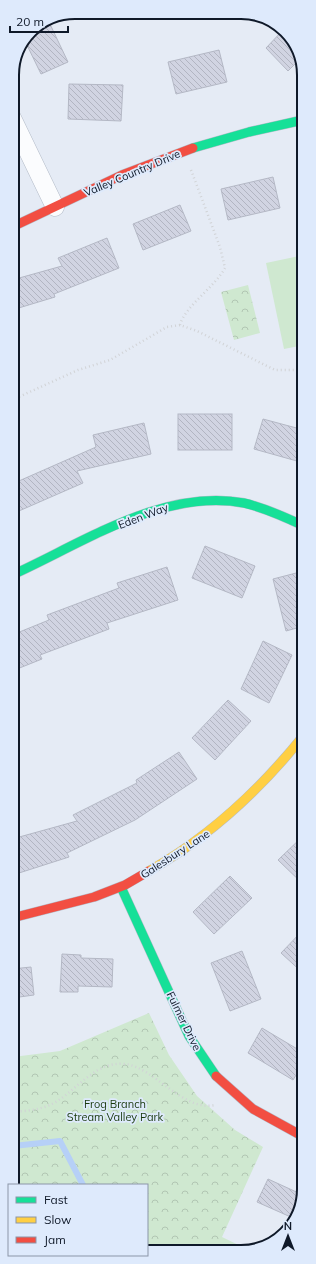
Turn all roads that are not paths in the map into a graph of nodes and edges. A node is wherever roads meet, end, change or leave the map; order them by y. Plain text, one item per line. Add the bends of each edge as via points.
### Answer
1 (297, 121) edge
2 (19, 132) edge
3 (55, 207) junction
4 (19, 224) edge
5 (297, 523) edge
6 (19, 573) edge
7 (297, 744) edge
8 (121, 887) junction
9 (19, 916) edge
10 (297, 1133) edge

1 - 3 street, Valley Country Drive via 160,159
2 - 3 street
3 - 4 street, Valley Country Drive
5 - 6 street, Eden Way via 276,513 236,502 196,501 175,504 134,517
7 - 8 street, Galesbury Lane via 278,769 211,832 164,864
8 - 9 street, Galesbury Lane
8 - 10 street, Fulmer Drive via 189,1036 210,1069 253,1110

